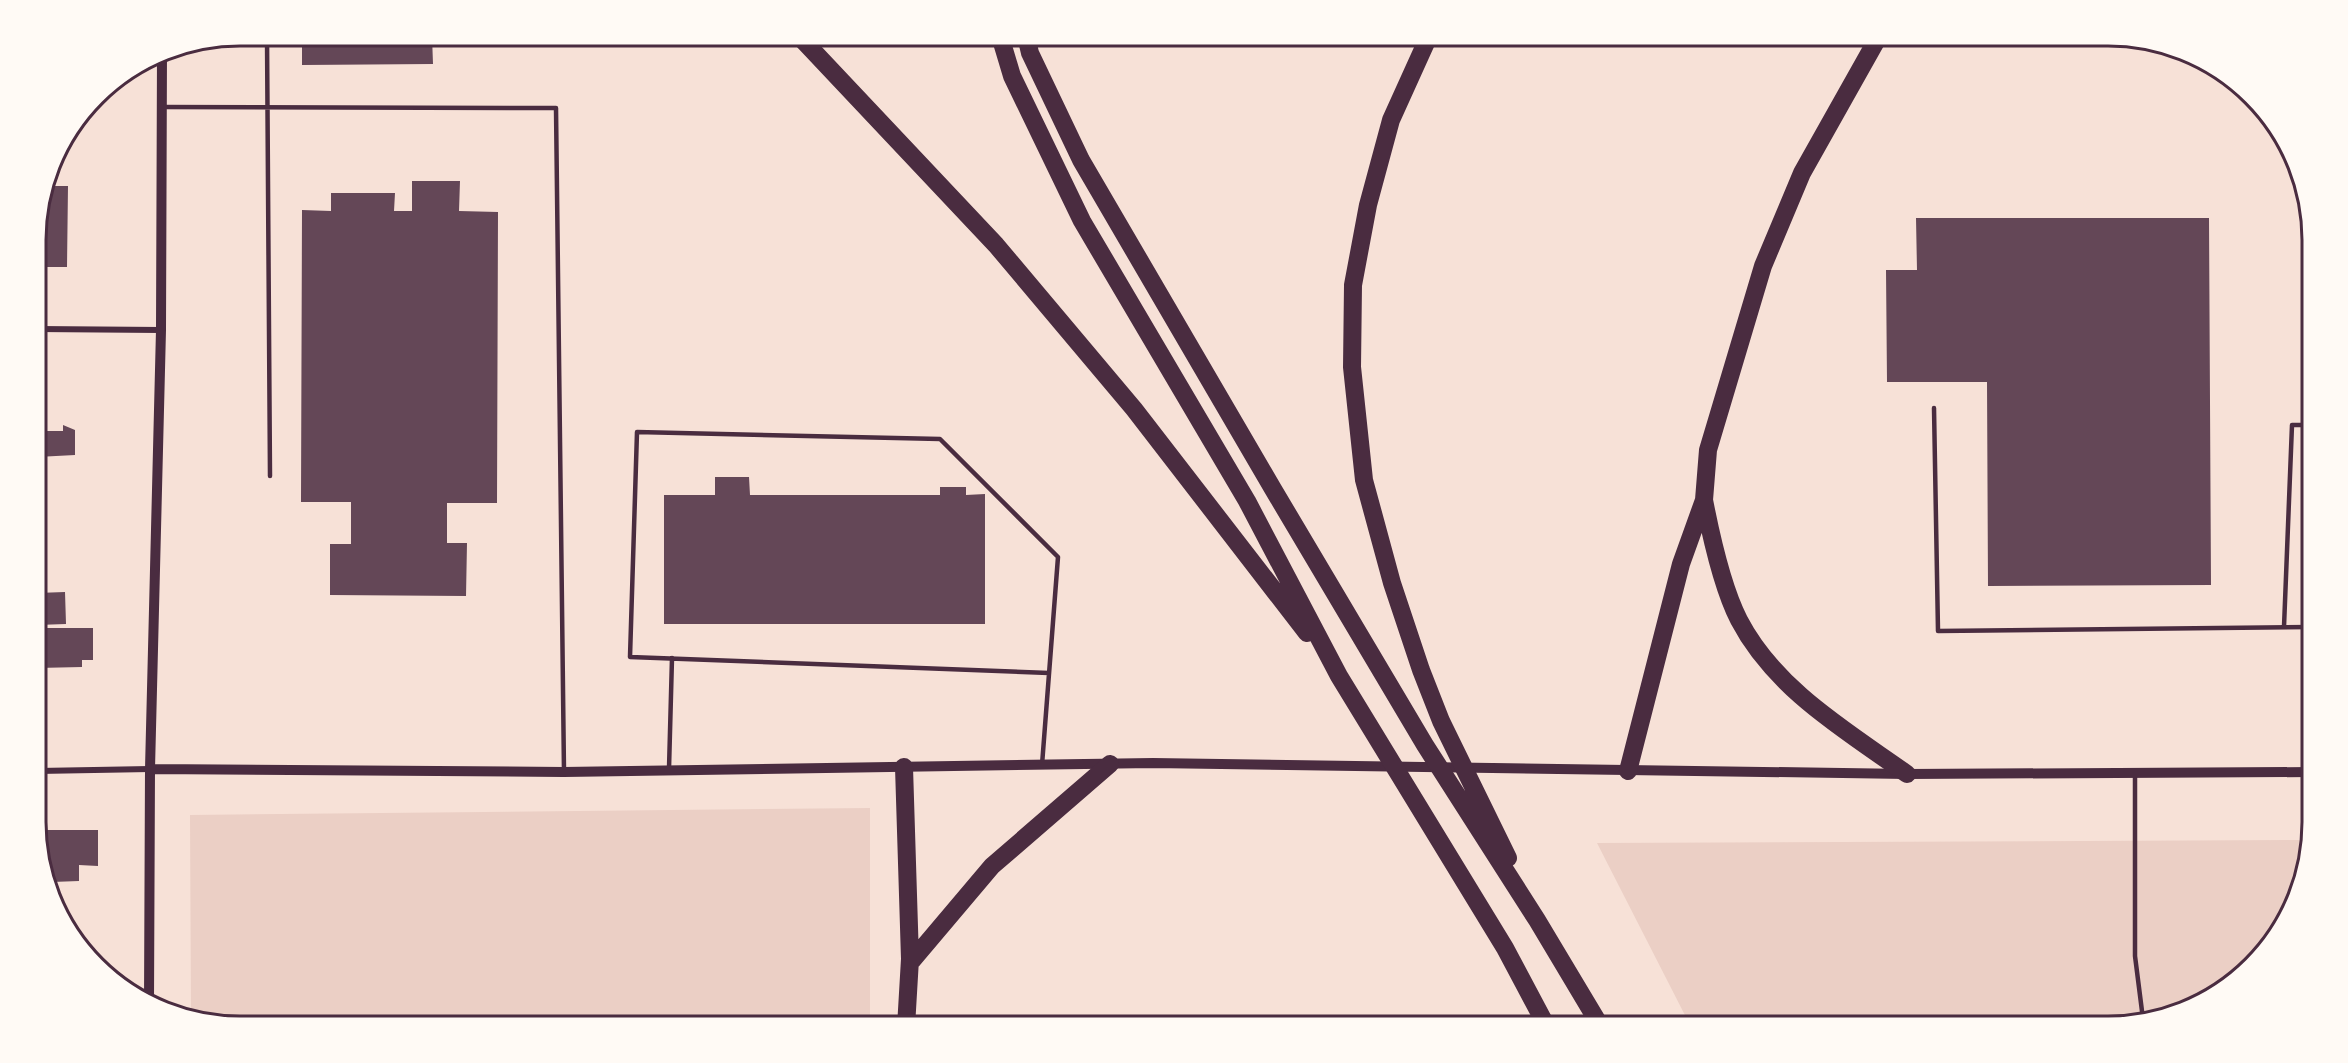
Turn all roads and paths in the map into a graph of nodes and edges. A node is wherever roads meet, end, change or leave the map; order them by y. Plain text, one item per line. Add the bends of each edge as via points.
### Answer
1 (267, 46) edge
2 (808, 46) edge
3 (1003, 46) edge
4 (1028, 46) edge
5 (1424, 46) edge
6 (1873, 46) edge
7 (162, 64) edge
8 (162, 107) junction
9 (266, 107) junction
10 (47, 329) edge
11 (161, 330) junction
12 (1934, 408) dead end
13 (2302, 425) edge
14 (270, 476) dead end
15 (1704, 500) junction
16 (2284, 627) junction
17 (2302, 627) edge
18 (672, 658) junction
19 (1049, 672) junction
20 (1339, 676) junction
21 (1110, 764) junction
22 (1042, 765) junction
23 (904, 767) junction
24 (150, 769) junction
25 (46, 771) edge
26 (669, 771) junction
27 (1628, 771) junction
28 (564, 772) junction
29 (2302, 772) edge
30 (2135, 773) junction
31 (1907, 774) junction
32 (1537, 920) junction
33 (910, 963) junction
34 (149, 994) edge
35 (2142, 1013) edge
36 (907, 1016) edge
37 (1541, 1016) edge
38 (1594, 1016) edge

1 - 9 lane
2 - 20 highway via 996,245 1134,409
3 - 20 highway via 1012,76 1082,221 1247,501
4 - 32 highway via 1093,181 1425,745
5 - 32 highway via 1391,120 1368,205 1353,285 1352,367 1364,480 1421,670
6 - 15 highway via 1802,173 1763,266 1708,450
7 - 8 street
8 - 9 lane
8 - 11 street
9 - 14 lane
9 - 28 lane via 556,108
10 - 11 street
11 - 24 street
12 - 16 lane via 1938,631
13 - 16 lane via 2292,425
15 - 27 highway via 1681,564
15 - 31 highway via 1713,543 1738,618 1759,651 1791,688 1832,723
16 - 17 lane
18 - 19 lane
18 - 19 lane via 630,657 637,432 940,439 1058,557
18 - 26 lane
19 - 22 lane
20 - 37 highway via 1505,948
21 - 22 street
21 - 27 street
21 - 33 highway via 992,866
22 - 23 street
23 - 26 street
23 - 33 highway
24 - 25 street
24 - 28 street
24 - 34 street
26 - 28 street
27 - 31 street
29 - 30 street
30 - 31 street
30 - 35 lane via 2135,956
32 - 38 highway
33 - 36 highway

